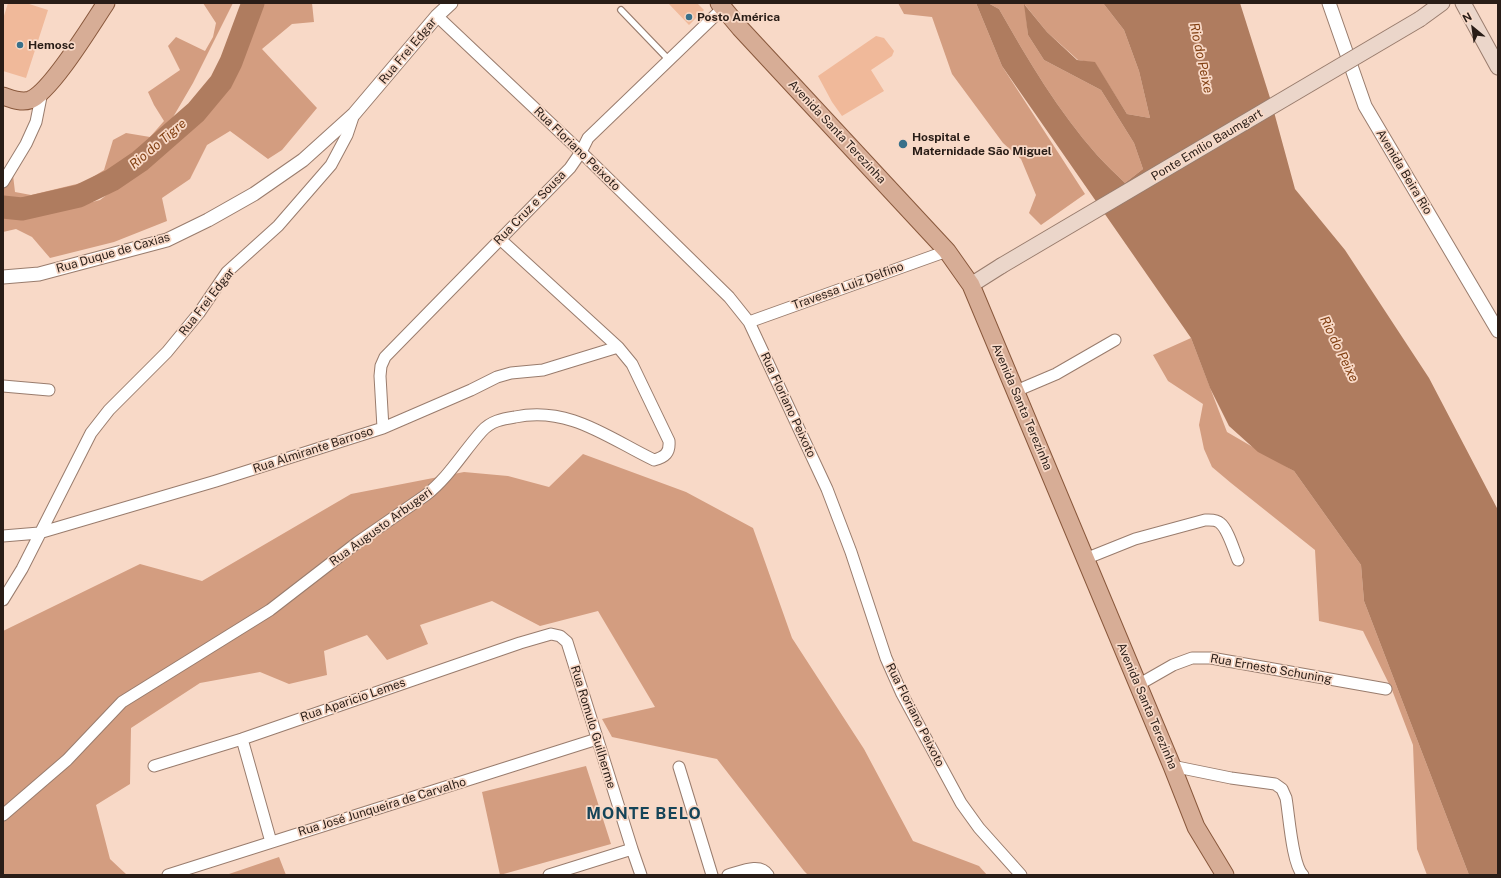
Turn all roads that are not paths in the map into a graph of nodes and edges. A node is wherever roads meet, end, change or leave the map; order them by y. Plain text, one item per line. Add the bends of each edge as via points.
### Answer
1 (106, 3) edge
2 (451, 3) edge
3 (1329, 3) edge
4 (1442, 3) edge
5 (1463, 3) edge
6 (721, 5) edge
7 (621, 10) dead end
8 (437, 16) junction
9 (669, 60) junction
10 (1498, 67) edge
11 (42, 92) junction
12 (3, 96) edge
13 (354, 114) junction
14 (581, 152) junction
15 (3, 182) edge
16 (500, 239) junction
17 (947, 251) junction
18 (3, 277) edge
19 (970, 285) junction
20 (749, 322) junction
21 (1498, 331) edge
22 (1115, 340) dead end
23 (618, 347) junction
24 (3, 386) edge
25 (49, 390) dead end
26 (1016, 391) junction
27 (384, 428) junction
28 (39, 533) junction
29 (3, 536) edge
30 (1085, 559) junction
31 (1238, 560) dead end
32 (3, 600) edge
33 (551, 634) joint
34 (1138, 685) junction
35 (1386, 689) dead end
36 (242, 739) junction
37 (597, 739) junction
38 (154, 766) dead end
39 (1172, 766) junction
40 (679, 767) dead end
41 (3, 814) edge
42 (271, 842) junction
43 (632, 849) junction
44 (168, 875) edge
45 (549, 875) edge
46 (641, 875) edge
47 (712, 875) edge
48 (728, 875) edge
49 (768, 875) edge
50 (1021, 875) edge
51 (1225, 875) edge
52 (1303, 875) edge

1 - 11 main road via 60,71
2 - 8 street, Rua Frei Edgar
3 - 21 street, Avenida Beira Rio via 1365,106
4 - 19 main road, Ponte Emílio Baumgart, bridge via 1420,19
5 - 10 main road
6 - 9 street, Rua Cruz e Sousa
6 - 17 main road, Avenida Santa Terezinha
7 - 9 lane
8 - 13 street, Rua Frei Edgar
8 - 14 street, Rua Floriano Peixoto
9 - 14 street, Rua Cruz e Sousa via 588,138
11 - 12 main road via 30,100 20,101
11 - 15 street via 36,122
13 - 18 street, Rua Duque de Caxias via 303,160 254,194 167,240 39,274
13 - 28 street, Rua Frei Edgar via 347,135 331,166 278,226 228,272 167,352 104,416 92,433
14 - 16 street, Rua Cruz e Sousa via 570,168
14 - 20 street, Rua Floriano Peixoto via 729,297
16 - 23 street, Rua Augusto Arbugeri
16 - 27 street, Rua Cruz e Sousa via 385,357 380,376
17 - 19 main road, Avenida Santa Terezinha
17 - 20 street, Travessa Luiz Delfino
19 - 26 main road, Avenida Santa Terezinha
20 - 50 street, Rua Floriano Peixoto via 827,489 886,658 902,694 961,802
22 - 26 street via 1056,374
23 - 27 street, Rua Almirante Barroso via 543,370 497,377
23 - 41 street, Rua Augusto Arbugeri via 632,364 669,441 670,448 662,458 654,460 591,427 565,418 524,415 492,423 483,430 432,490 358,542 270,610 122,702 67,760
24 - 25 street
26 - 30 main road, Avenida Santa Terezinha
27 - 28 street, Rua Almirante Barroso
28 - 29 street, Rua Almirante Barroso
28 - 32 street, Rua Frei Edgar via 22,569
30 - 31 street via 1135,539 1205,520 1214,520 1220,522 1224,528
30 - 34 main road, Avenida Santa Terezinha
33 - 36 street, Rua Aparicio Lemes
33 - 37 street, Rua Romulo Guilherme via 560,636 567,642
34 - 35 street, Rua Ernesto Schuning via 1173,665 1192,658 1211,658
34 - 39 main road, Avenida Santa Terezinha
36 - 38 street, Rua Aparicio Lemes
36 - 42 street
37 - 42 street, Rua José Junqueira de Carvalho
37 - 43 street, Rua Romulo Guilherme
39 - 51 main road, Avenida Santa Terezinha via 1196,827
39 - 52 street via 1275,784 1282,789 1286,798 1296,861
40 - 47 street
42 - 44 street, Rua José Junqueira de Carvalho
43 - 45 street
43 - 46 street, Rua Romulo Guilherme
48 - 49 street via 755,868 761,868

